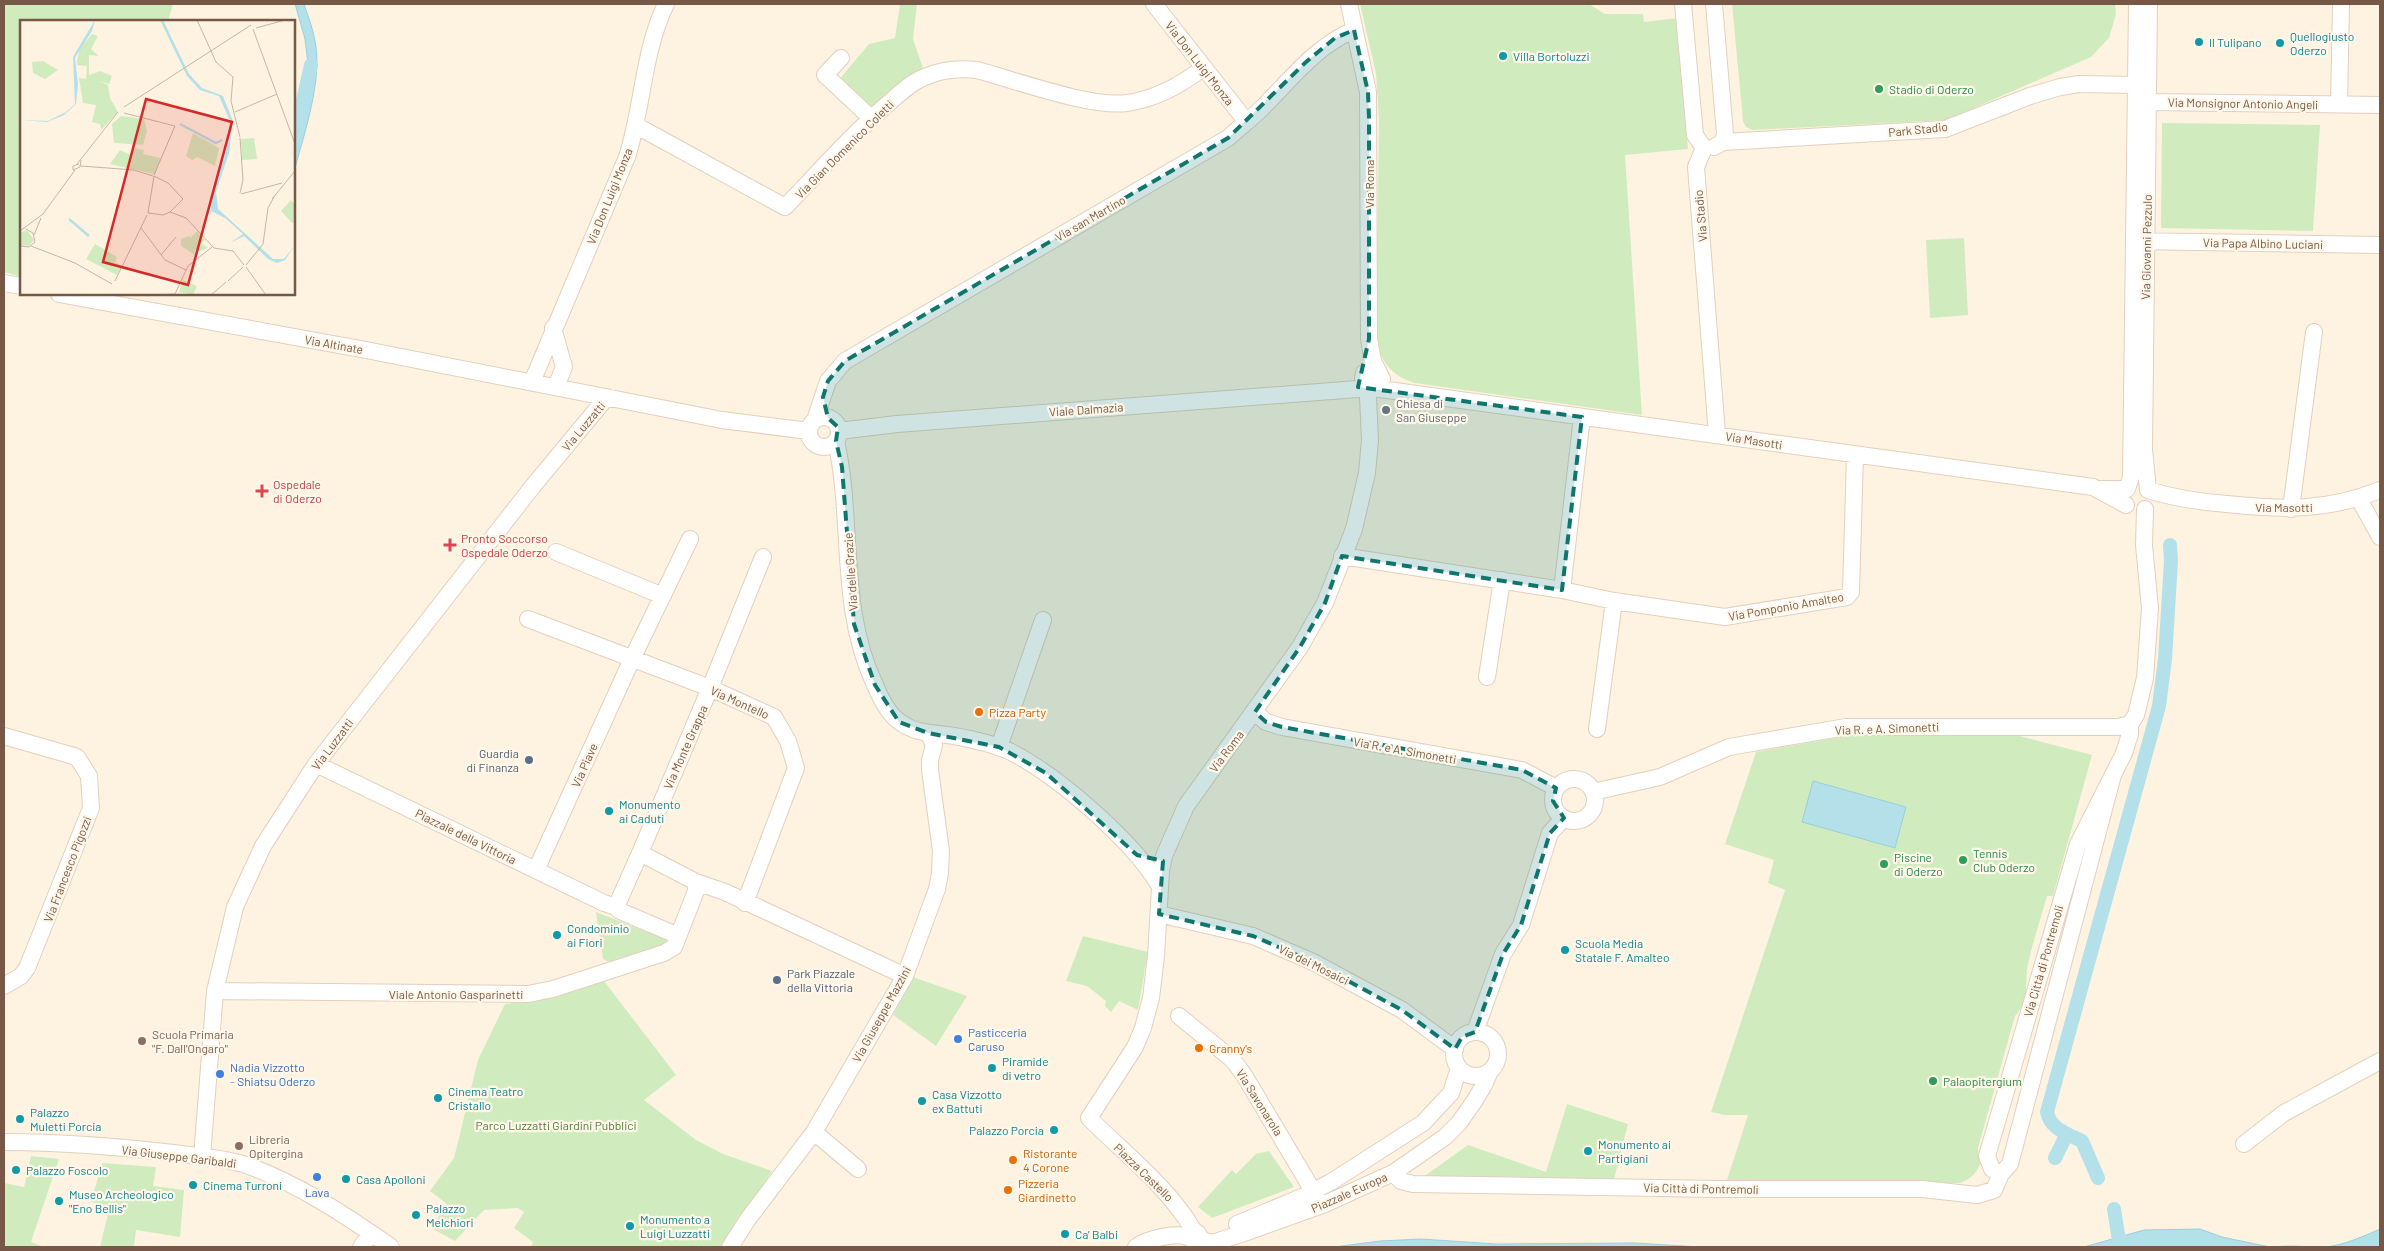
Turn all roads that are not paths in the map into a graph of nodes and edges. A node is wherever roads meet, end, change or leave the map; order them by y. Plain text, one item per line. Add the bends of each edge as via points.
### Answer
1 (666, 4) edge
2 (1154, 4) edge
3 (1349, 4) edge
4 (1683, 4) edge
5 (1714, 4) edge
6 (2137, 4) edge
7 (2149, 4) edge
8 (2340, 4) edge
9 (1354, 30) junction
10 (841, 58) dead end
11 (1203, 68) junction
12 (2136, 85) junction
13 (2148, 102) junction
14 (2339, 104) junction
15 (2380, 105) edge
16 (871, 118) junction
17 (1246, 121) junction
18 (637, 126) junction
19 (1700, 142) junction
20 (1723, 142) junction
21 (2140, 241) junction
22 (2380, 245) edge
23 (4, 283) edge
24 (20, 286) edge
25 (64, 295) edge
26 (553, 328) junction
27 (2314, 332) dead end
28 (1372, 378) junction
29 (532, 382) junction
30 (556, 387) junction
31 (607, 397) junction
32 (1582, 417) junction
33 (818, 423) junction
34 (1717, 434) junction
35 (837, 436) junction
36 (1855, 455) junction
37 (2148, 490) junction
38 (2380, 490) edge
39 (2358, 499) junction
40 (2186, 500) junction
41 (2127, 501) junction
42 (2147, 508) junction
43 (2291, 509) junction
44 (2380, 537) edge
45 (690, 539) dead end
46 (2144, 545) junction
47 (556, 552) dead end
48 (763, 556) dead end
49 (1342, 556) junction
50 (1502, 580) junction
51 (1562, 590) junction
52 (664, 596) junction
53 (1614, 601) junction
54 (528, 618) dead end
55 (1044, 620) dead end
56 (632, 659) junction
57 (1487, 678) dead end
58 (710, 688) junction
59 (1255, 712) junction
60 (2130, 724) junction
61 (1597, 729) dead end
62 (928, 733) junction
63 (4, 736) edge
64 (964, 739) junction
65 (999, 747) junction
66 (933, 749) junction
67 (316, 764) junction
68 (2113, 775) junction
69 (1556, 788) junction
70 (1593, 792) junction
71 (1564, 818) junction
72 (2077, 849) junction
73 (640, 853) junction
74 (1138, 855) junction
75 (1164, 856) junction
76 (2090, 861) junction
77 (536, 870) junction
78 (696, 882) junction
79 (1160, 885) junction
80 (745, 903) junction
81 (616, 907) junction
82 (1158, 914) junction
83 (679, 934) junction
84 (905, 976) junction
85 (2033, 976) junction
86 (2059, 984) junction
87 (4, 986) edge
88 (215, 991) junction
89 (1179, 1016) dead end
90 (1475, 1032) junction
91 (1455, 1049) junction
92 (2380, 1061) edge
93 (1459, 1068) junction
94 (1490, 1071) junction
95 (1089, 1118) joint
96 (814, 1132) junction
97 (4, 1142) edge
98 (2244, 1144) dead end
99 (833, 1148) junction
100 (803, 1149) junction
101 (202, 1157) junction
102 (858, 1169) dead end
103 (1393, 1173) junction
104 (2001, 1174) junction
105 (1322, 1196) junction
106 (372, 1233) junction
107 (1194, 1234) junction
108 (362, 1247) edge
109 (391, 1247) edge
110 (730, 1247) edge
111 (1136, 1247) edge

1 - 18 street, Via Don Luigi Monza via 653,35
2 - 11 street, Via Don Luigi Monza
3 - 9 street, Via Roma
4 - 19 street, Via Stadio
5 - 20 street via 1725,134
6 - 12 street, Via Giovanni Pezzulo
7 - 13 street, Via Giovanni Pezzulo
8 - 14 street
9 - 17 street, Via san Martino via 1334,38
9 - 28 street, Via Roma via 1368,92
10 - 16 street via 824,75
11 - 16 street, Via Gian Domenico Coletti via 1171,89 1144,99 1117,103 1087,100 977,70 943,70 910,85
11 - 17 street, Via Don Luigi Monza
12 - 20 street, Park Stadio via 2060,86 1945,129
12 - 21 street, Via Giovanni Pezzulo
13 - 14 street, Via Monsignor Antonio Angeli
13 - 21 street, Via Giovanni Pezzulo
14 - 15 street, Via Monsignor Antonio Angeli
16 - 18 street, Via Gian Domenico Coletti via 785,206
17 - 33 street, Via san Martino via 1228,138 845,361 828,382
18 - 26 street, Via Don Luigi Monza
19 - 20 street, Park Stadio via 1713,148
19 - 34 street, Via Stadio via 1696,167
21 - 22 street, Via Papa Albino Luciani
21 - 37 street, Via Giovanni Pezzulo via 2144,449
21 - 41 street, Via Giovanni Pezzulo
23 - 24 street
25 - 29 street, Via Altinate
26 - 29 street, Via Don Luigi Monza
26 - 30 street via 564,367
27 - 43 street
28 - 32 street, Via Masotti via 1408,391
28 - 35 street, Viale Dalmazia via 1333,390 897,424
28 - 49 street, Via Roma via 1368,397 1370,440 1367,473 1354,529
29 - 30 street, Via Altinate
30 - 31 street, Via Altinate
31 - 33 street via 722,420
31 - 67 street, Via Luzzatti via 533,486
32 - 34 street, Via Masotti
32 - 51 street
33 - 35 street, Via delle Grazie via 836,423
33 - 35 street via 812,440 819,446 828,446
34 - 36 street, Via Masotti
35 - 62 street, Via delle Grazie via 850,596 862,650 875,685 892,714 910,728
36 - 41 street, Via Masotti via 2100,489
36 - 53 street, Via Pomponio Amalteo via 1851,592 1847,597 1725,617
37 - 40 street, Via Masotti
37 - 41 street via 2136,485
37 - 42 street, Via Giovanni Pezzulo via 2151,498
38 - 39 street, Via Masotti
39 - 43 street, Via Masotti
39 - 44 street
40 - 42 street, Via Masotti
40 - 43 street, Via Masotti
41 - 42 street via 2137,512
41 - 46 street, Via Città di Pontremoli
42 - 46 street, Via Città di Pontremoli
45 - 52 street, Via Piave
46 - 60 street, Via Città di Pontremoli via 2150,608 2145,678 2136,715
47 - 52 street
48 - 58 street, Via Monte Grappa
49 - 50 street, Via Pomponio Amalteo
49 - 59 street, Via Roma via 1325,603 1309,632
50 - 51 street, Via Pomponio Amalteo
50 - 57 street
51 - 53 street, Via Pomponio Amalteo
52 - 56 street, Via Piave
53 - 61 street
54 - 56 street
55 - 65 street
56 - 58 street, Via Montello
56 - 77 street, Via Piave
58 - 73 street, Via Monte Grappa
58 - 80 street, Via Montello via 774,717 788,741 796,768
59 - 69 street, Via R. e A. Simonetti via 1266,722 1282,727 1522,770
59 - 75 street, Via Roma via 1186,806
60 - 68 street, Via Città di Pontremoli via 2128,744
60 - 70 street, Via R. e A. Simonetti via 2108,727 1846,727 1729,747 1660,777
62 - 64 street
62 - 66 street, Via Giuseppe Mazzini via 933,740
63 - 87 street, Via Francesco Pigozzi via 77,757 89,776 91,808 27,968 21,976
64 - 65 street
64 - 66 street via 946,742
65 - 74 street via 1046,773 1106,823
66 - 84 street, Via Giuseppe Mazzini via 930,770 941,851 940,873
67 - 77 street, Piazzale della Vittoria
67 - 88 street, Via Luzzatti via 263,846 235,906
68 - 72 street, Via Città di Pontremoli
68 - 76 street, Via Città di Pontremoli
69 - 70 street via 1566,780 1579,779
69 - 71 street via 1553,801 1558,814
70 - 71 street via 1594,805 1588,816 1576,821
71 - 90 street via 1550,833 1521,925 1503,954
72 - 76 street via 2088,855
72 - 85 street, Via Città di Pontremoli
73 - 78 street
73 - 81 street
74 - 75 street via 1153,860
74 - 79 street
75 - 79 street, Via Roma
76 - 86 street, Via Città di Pontremoli
77 - 81 street, Piazzale della Vittoria
78 - 80 street
78 - 83 street via 696,892
79 - 82 street, Via Roma
80 - 84 street
81 - 83 street, Piazzale della Vittoria via 628,915
82 - 91 street, Via dei Mosaici via 1253,936 1313,962 1402,1010
82 - 95 street, Via Roma via 1152,989 1143,1028 1135,1047
83 - 88 street, Viale Antonio Gasparinetti via 674,947 664,953 528,994
84 - 96 street, Via Giuseppe Mazzini
85 - 86 street
85 - 104 street, Via Città di Pontremoli via 1987,1156 1992,1169
86 - 104 street, Via Città di Pontremoli via 2010,1164
88 - 101 street, Via Luzzatti
89 - 105 street, Via Savonarola via 1233,1060
90 - 91 street via 1462,1037
90 - 94 street, Piazzale Europa via 1488,1036 1496,1046 1497,1060
91 - 93 street
92 - 98 street via 2284,1113
93 - 94 street via 1464,1073 1477,1076
93 - 105 street via 1451,1094 1423,1123
94 - 103 street, Piazzale Europa via 1460,1123 1445,1138
95 - 107 street, Piazza Castello via 1171,1197 1188,1219
96 - 99 street
96 - 100 street, Via Giuseppe Mazzini
97 - 101 street, Via Giuseppe Garibaldi via 64,1143
99 - 100 street via 816,1146
99 - 102 street
100 - 110 street, Via Giuseppe Mazzini
101 - 106 street, Via Giuseppe Garibaldi via 244,1164 268,1174
103 - 104 street, Via Città di Pontremoli via 1401,1181 1413,1184 1922,1189 1977,1195 1994,1190
103 - 105 street, Piazzale Europa
105 - 107 street, Piazzale Europa via 1218,1242 1205,1242
106 - 108 street
106 - 109 street, Via Giuseppe Garibaldi
107 - 111 street via 1156,1238

